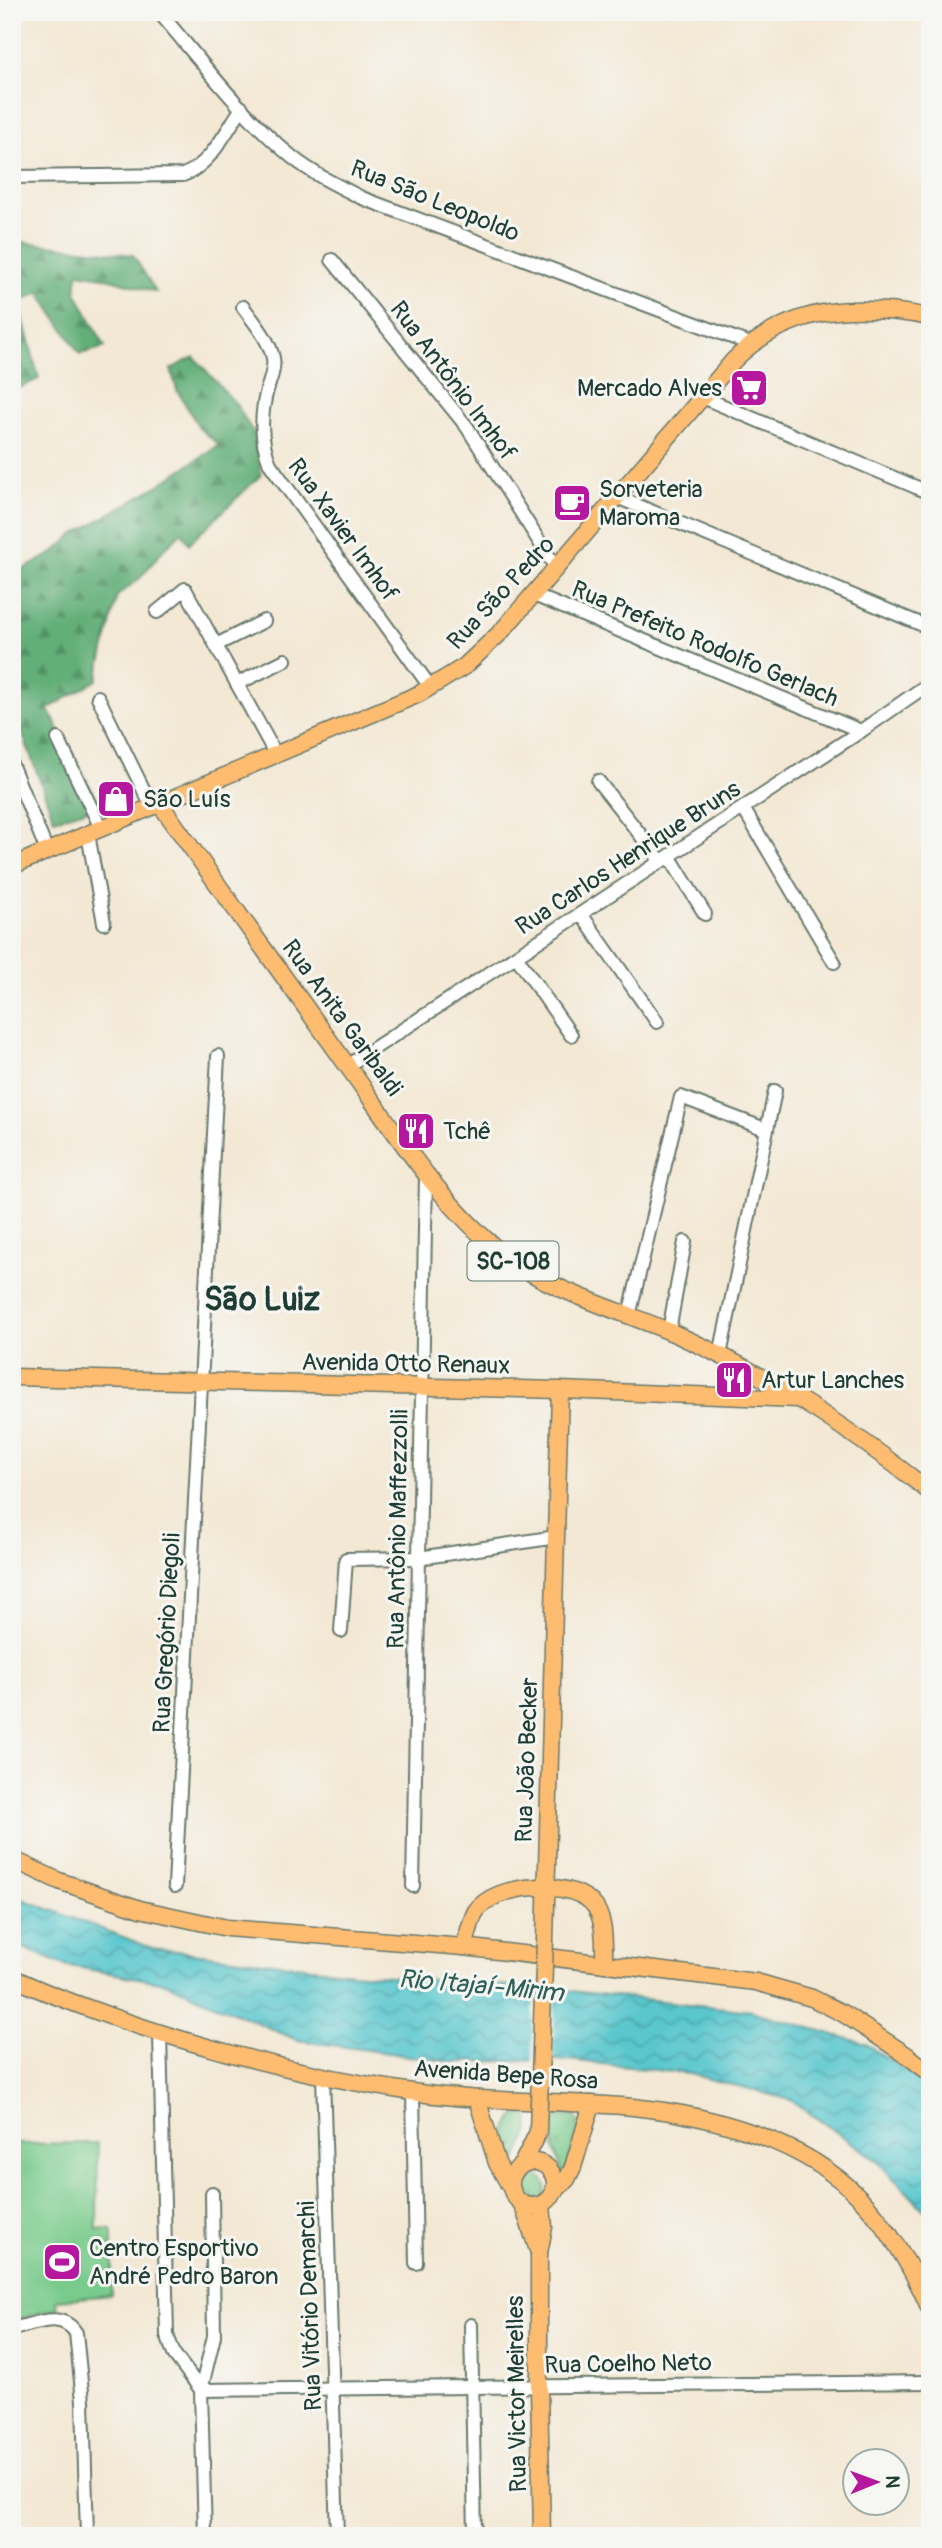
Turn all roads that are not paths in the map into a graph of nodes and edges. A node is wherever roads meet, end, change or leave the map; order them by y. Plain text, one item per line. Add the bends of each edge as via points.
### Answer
1 (159, 12) edge
2 (242, 108) junction
3 (12, 177) edge
4 (332, 260) dead end
5 (243, 307) dead end
6 (930, 317) edge
7 (750, 344) junction
8 (702, 397) junction
9 (930, 493) edge
10 (617, 497) junction
11 (556, 568) junction
12 (534, 596) junction
13 (157, 612) dead end
14 (264, 621) dead end
15 (930, 628) edge
16 (216, 645) junction
17 (285, 660) dead end
18 (930, 683) edge
19 (237, 684) junction
20 (431, 688) junction
21 (98, 697) dead end
22 (861, 731) junction
23 (58, 740) dead end
24 (276, 755) junction
25 (12, 766) edge
26 (598, 781) dead end
27 (156, 806) junction
28 (743, 808) junction
29 (95, 831) junction
30 (47, 850) junction
31 (665, 859) junction
32 (12, 866) edge
33 (581, 914) junction
34 (705, 914) dead end
35 (104, 923) dead end
36 (516, 956) junction
37 (834, 962) dead end
38 (657, 1023) dead end
39 (571, 1035) dead end
40 (218, 1056) dead end
41 (347, 1066) junction
42 (775, 1091) dead end
43 (765, 1129) junction
44 (426, 1174) junction
45 (684, 1242) dead end
46 (629, 1315) junction
47 (669, 1332) junction
48 (720, 1355) junction
49 (746, 1369) junction
50 (12, 1377) edge
51 (201, 1381) junction
52 (421, 1387) junction
53 (560, 1390) junction
54 (744, 1397) junction
55 (798, 1399) junction
56 (930, 1492) edge
57 (556, 1537) junction
58 (419, 1558) junction
59 (341, 1631) dead end
60 (12, 1859) edge
61 (175, 1886) dead end
62 (413, 1886) dead end
63 (547, 1888) junction
64 (464, 1947) junction
65 (604, 1964) junction
66 (12, 1977) edge
67 (160, 2033) junction
68 (930, 2073) edge
69 (323, 2075) junction
70 (413, 2092) junction
71 (477, 2099) junction
72 (592, 2104) junction
73 (538, 2131) junction
74 (521, 2166) junction
75 (545, 2166) junction
76 (512, 2190) junction
77 (555, 2191) junction
78 (212, 2193) dead end
79 (522, 2203) junction
80 (542, 2205) junction
81 (539, 2253) junction
82 (416, 2263) dead end
83 (930, 2309) edge
84 (471, 2325) dead end
85 (12, 2329) edge
86 (930, 2382) edge
87 (538, 2386) junction
88 (473, 2387) junction
89 (334, 2389) junction
90 (201, 2390) junction
91 (87, 2536) edge
92 (205, 2536) edge
93 (337, 2536) edge
94 (475, 2536) edge
95 (542, 2536) edge

1 - 2 street, Rua São Leopoldo
2 - 3 street via 207,159 183,175
2 - 7 street, Rua São Leopoldo via 294,159 362,198
4 - 11 street, Rua Antônio Imhof via 467,427
5 - 20 street, Rua Xavier Imhof via 273,358 261,424 270,464
6 - 7 main road, Rua São Pedro via 878,310 830,311 784,324
7 - 8 main road, Rua São Pedro
8 - 9 street
8 - 10 main road, Rua São Pedro
10 - 11 main road, Rua São Pedro
10 - 15 street
11 - 12 main road, Rua São Pedro
12 - 20 main road, Rua São Pedro via 483,651
12 - 22 street, Rua Prefeito Rodolfo Gerlach
13 - 16 street via 185,589
14 - 16 street
16 - 19 street
17 - 19 street
18 - 22 street, Rua Carlos Henrique Bruns
19 - 24 street
20 - 24 main road, Rua São Pedro
21 - 27 street
22 - 28 street, Rua Carlos Henrique Bruns
23 - 29 street
24 - 27 main road, Rua São Pedro
25 - 30 street
26 - 31 street
27 - 29 main road, Rua São Pedro
27 - 41 main road, Rua Anita Garibaldi / SC-108
28 - 31 street, Rua Carlos Henrique Bruns
28 - 37 street
29 - 30 main road, Rua São Pedro
29 - 35 street
30 - 32 main road, Rua São Pedro
31 - 33 street, Rua Carlos Henrique Bruns
31 - 34 street
33 - 36 street, Rua Carlos Henrique Bruns
33 - 38 street
36 - 39 street
36 - 41 street, Rua Carlos Henrique Bruns
40 - 51 street, Rua Gregório Diegoli
41 - 44 main road, Rua Anita Garibaldi / SC-108
42 - 43 street
43 - 46 street via 681,1097
43 - 48 street
44 - 46 main road, Rua Anita Garibaldi / SC-108 via 505,1256 540,1277
44 - 52 street, Rua Antônio Maffezzolli
45 - 47 street
46 - 47 main road, Rua Anita Garibaldi / SC-108
47 - 48 main road, Rua Anita Garibaldi / SC-108
48 - 49 main road, Rua Anita Garibaldi / SC-108
49 - 54 main road via 752,1383
49 - 55 main road, Rua Anita Garibaldi / SC-108
50 - 51 main road, Avenida Otto Renaux
51 - 52 main road, Avenida Otto Renaux
51 - 61 street, Rua Gregório Diegoli
52 - 53 main road, Avenida Otto Renaux
52 - 58 street, Rua Antônio Maffezzolli
53 - 54 main road, Avenida Otto Renaux
53 - 57 main road, Rua João Becker
54 - 55 main road, Avenida Otto Renaux
55 - 56 main road, SC-108
57 - 58 street
57 - 63 main road, Rua João Becker
58 - 59 street via 346,1559
58 - 62 street, Rua Antônio Maffezzolli
60 - 64 main road via 59,1881 180,1920 227,1928
63 - 64 main road via 496,1894 477,1911
63 - 65 main road via 577,1892 592,1902 602,1928
63 - 73 main road, Rua João Becker, bridge
64 - 65 main road
65 - 68 main road via 756,1982 812,1998 844,2014
66 - 67 main road, Avenida Bepe Rosa
67 - 69 main road, Avenida Bepe Rosa
67 - 90 street via 167,2335 174,2354
69 - 70 main road, Avenida Bepe Rosa
69 - 89 street, Rua Vitório Demarchi
70 - 71 main road, Avenida Bepe Rosa
70 - 82 street
71 - 72 main road, Avenida Bepe Rosa
71 - 76 main road via 497,2164
72 - 77 main road via 568,2179
72 - 83 main road, Avenida Bepe Rosa via 705,2119 810,2160 860,2198 880,2222
73 - 74 main road, Rua João Becker
73 - 75 main road, Rua João Becker
74 - 75 main road via 530,2162
74 - 76 main road via 515,2172
75 - 77 main road via 554,2176
76 - 79 main road
77 - 80 main road
78 - 90 street via 214,2336
79 - 80 main road
79 - 81 main road, Rua Victor Meirelles
80 - 81 main road, Rua Victor Meirelles
81 - 87 main road, Rua Victor Meirelles
84 - 88 street
85 - 91 street via 60,2319 76,2333
86 - 87 street, Rua Coelho Neto
87 - 88 street, Rua Coelho Neto
87 - 95 main road, Rua Victor Meirelles
88 - 89 street, Rua Coelho Neto
88 - 94 street
89 - 90 street, Rua Coelho Neto
89 - 93 street, Rua Vitório Demarchi
90 - 92 street

